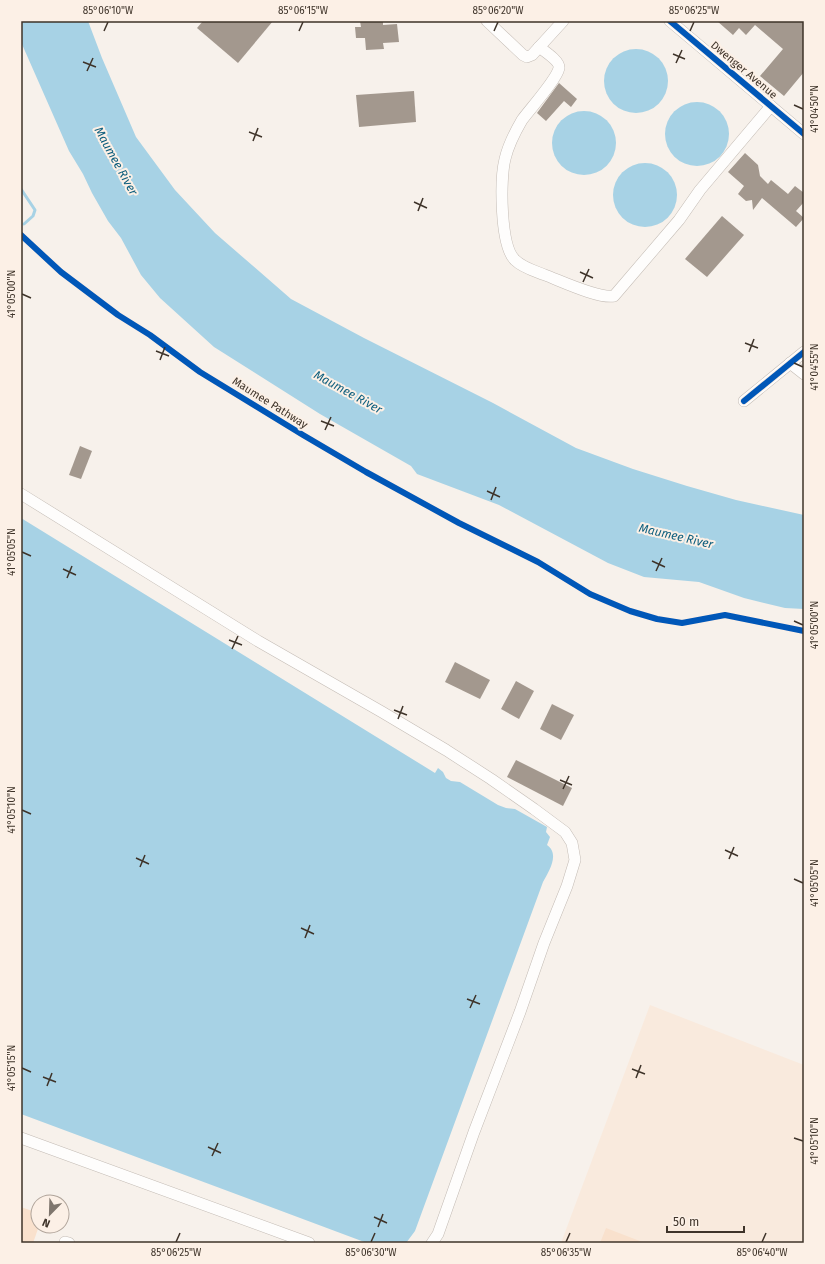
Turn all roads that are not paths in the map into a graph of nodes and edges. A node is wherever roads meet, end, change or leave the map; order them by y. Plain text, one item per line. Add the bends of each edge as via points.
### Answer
1 (487, 21) edge
2 (563, 21) edge
3 (670, 21) edge
4 (539, 47) junction
5 (771, 106) junction
6 (804, 134) edge
7 (804, 352) edge
8 (790, 363) junction
9 (804, 374) edge
10 (744, 401) dead end
11 (21, 494) edge
12 (21, 1138) edge
13 (65, 1243) edge
14 (69, 1243) edge
15 (309, 1243) edge
16 (432, 1243) edge

1 - 4 street via 527,57
2 - 4 street
3 - 5 street, Dwenger Avenue
4 - 5 street via 558,63 559,68 523,120 505,159 502,181 503,221 508,247 515,260 529,269 604,296 614,296
5 - 6 street, Dwenger Avenue
7 - 8 street
8 - 9 street
8 - 10 street
11 - 16 street via 258,641 446,750 534,809 565,832 572,843 575,860 568,886 544,943 438,1234
12 - 15 street
13 - 14 street

